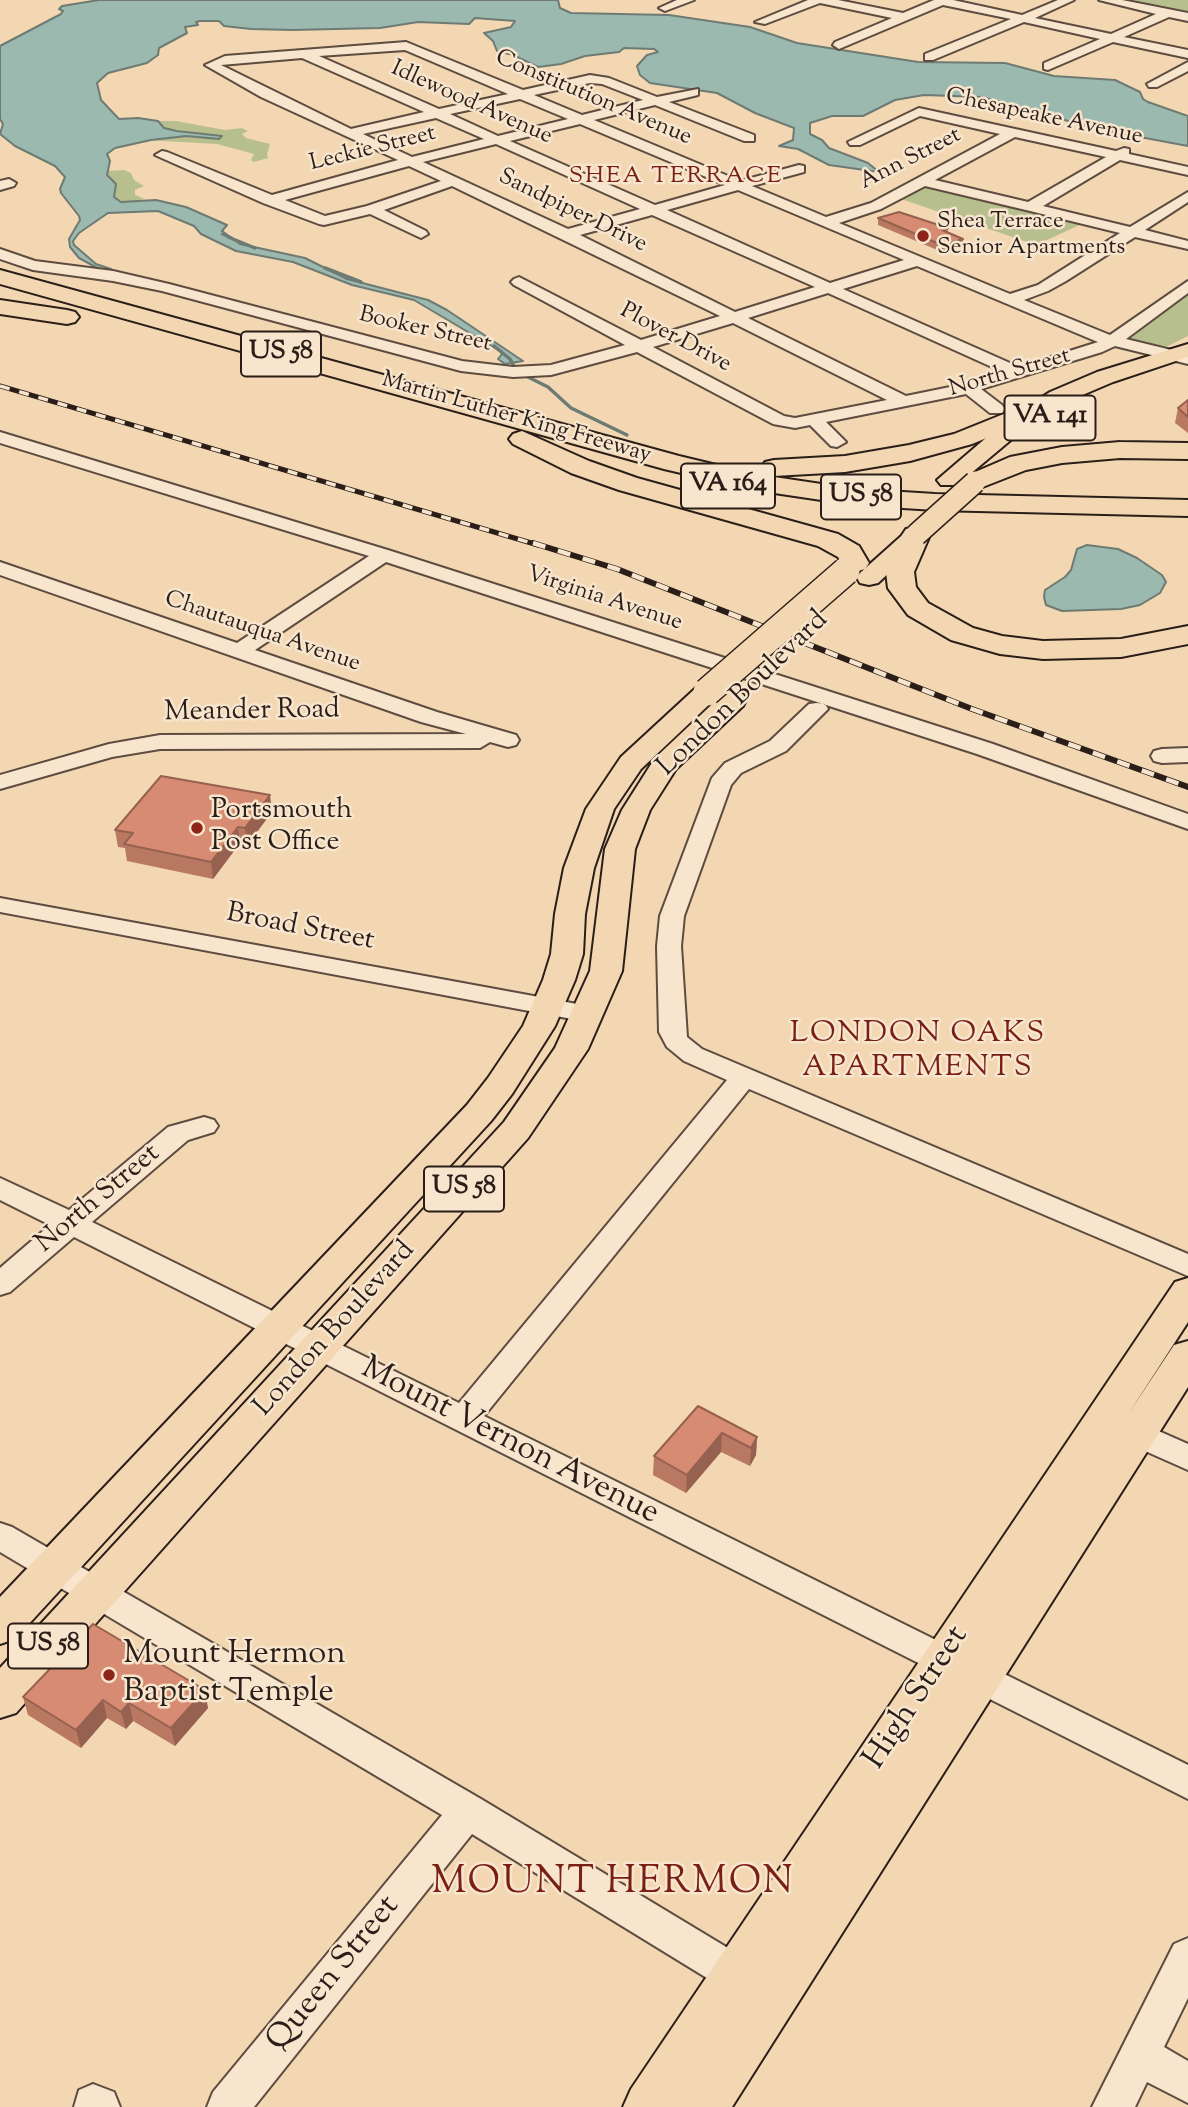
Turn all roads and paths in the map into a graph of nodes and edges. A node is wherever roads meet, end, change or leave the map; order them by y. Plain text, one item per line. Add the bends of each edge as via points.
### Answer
1 (688, 0) edge
2 (819, 0) edge
3 (1068, 0) edge
4 (1105, 0) edge
5 (943, 1) edge
6 (665, 8) dead end
7 (1168, 13) junction
8 (904, 17) junction
9 (1188, 17) edge
10 (1024, 19) junction
11 (761, 22) dead end
12 (1112, 38) junction
13 (839, 45) dead end
14 (210, 47) dead end
15 (301, 53) junction
16 (1188, 54) edge
17 (929, 57) dead end
18 (1048, 66) dead end
19 (1188, 66) edge
20 (216, 70) joint
21 (1153, 84) dead end
22 (693, 92) dead end
23 (520, 93) junction
24 (657, 101) junction
25 (436, 113) junction
26 (582, 119) junction
27 (1014, 132) junction
28 (350, 133) junction
29 (749, 138) dead end
30 (497, 140) junction
31 (855, 142) dead end
32 (1135, 145) dead end
33 (162, 155) dead end
34 (1118, 156) junction
35 (411, 161) junction
36 (799, 169) dead end
37 (1188, 171) edge
38 (453, 181) junction
39 (923, 181) junction
40 (741, 186) junction
41 (1188, 196) edge
42 (268, 200) junction
43 (1030, 207) junction
44 (372, 209) junction
45 (654, 210) junction
46 (826, 222) junction
47 (1132, 232) junction
48 (421, 234) dead end
49 (567, 234) junction
50 (1188, 245) edge
51 (0, 254) edge
52 (918, 261) junction
53 (0, 277) edge
54 (519, 282) dead end
55 (1188, 286) edge
56 (828, 288) junction
57 (0, 290) edge
58 (1010, 299) junction
59 (0, 307) edge
60 (734, 317) junction
61 (161, 333) junction
62 (1112, 341) junction
63 (639, 346) junction
64 (1184, 357) edge
65 (1015, 372) junction
66 (969, 388) junction
67 (905, 402) junction
68 (996, 410) dead end
69 (1036, 410) junction
70 (458, 414) junction
71 (814, 420) junction
72 (561, 432) junction
73 (0, 437) edge
74 (837, 442) dead end
75 (1188, 451) edge
76 (975, 482) junction
77 (1181, 515) edge
78 (902, 534) junction
79 (384, 555) junction
80 (0, 568) edge
81 (857, 571) junction
82 (1188, 635) edge
83 (239, 651) junction
84 (720, 696) junction
85 (817, 709) dead end
86 (509, 741) joint
87 (1188, 755) edge
88 (1162, 756) dead end
89 (0, 782) edge
90 (1188, 822) edge
91 (0, 905) edge
92 (548, 1007) junction
93 (588, 1014) junction
94 (744, 1077) junction
95 (204, 1126) dead end
96 (0, 1188) edge
97 (72, 1222) junction
98 (1188, 1266) edge
99 (0, 1284) edge
100 (1188, 1292) edge
101 (278, 1327) junction
102 (319, 1348) junction
103 (1188, 1355) edge
104 (463, 1420) junction
105 (1121, 1426) junction
106 (1188, 1458) edge
107 (0, 1536) edge
108 (53, 1568) junction
109 (95, 1593) junction
110 (0, 1626) edge
111 (961, 1669) junction
112 (0, 1699) edge
113 (1188, 1783) edge
114 (468, 1811) junction
115 (1188, 1957) edge
116 (754, 1985) junction
117 (1139, 2055) junction
118 (1188, 2083) edge
119 (228, 2107) edge
120 (649, 2107) edge
121 (702, 2107) edge
122 (1113, 2107) edge

1 - 6 street
2 - 8 street
2 - 11 street
3 - 10 street
4 - 7 street
5 - 8 street
5 - 10 street
7 - 9 street
7 - 12 street
8 - 13 street
10 - 12 street
10 - 17 street
12 - 16 street
12 - 18 street
14 - 15 street, Idlewood Avenue via 281,43
15 - 20 street, Constitution Avenue via 219,61 211,65
15 - 23 street, Constitution Avenue via 406,46
15 - 25 street, Idlewood Avenue
19 - 21 street
20 - 28 street, Sandpiper Drive
22 - 24 street, Leckie Street
23 - 24 street via 578,79 600,80
23 - 25 street
23 - 26 street, Constitution Avenue
24 - 26 street, Leckie Street
24 - 29 street
25 - 28 street
25 - 30 street, Idlewood Avenue
26 - 30 street, Leckie Street
26 - 40 street, Constitution Avenue
27 - 31 street, Chesapeake Avenue via 919,112
27 - 34 street, Chesapeake Avenue
27 - 39 street, Ann Street
28 - 35 street, Sandpiper Drive
30 - 35 street, Leckie Street
30 - 45 street, Idlewood Avenue
32 - 34 street
33 - 42 street
34 - 37 street, Chesapeake Avenue
34 - 43 street
35 - 38 street, Sandpiper Drive
35 - 42 street, Leckie Street
36 - 40 street
38 - 44 street
38 - 49 street, Sandpiper Drive
39 - 43 street
39 - 46 street, Ann Street via 866,210
40 - 45 street
40 - 46 street, Constitution Avenue
41 - 47 street
42 - 44 street via 324,221
43 - 47 street
44 - 48 street
45 - 49 street
45 - 56 street, Idlewood Avenue
46 - 52 street, Constitution Avenue
47 - 50 street
47 - 58 street via 1043,288
49 - 60 street, Sandpiper Drive
51 - 63 street, Booker Street via 33,265 164,287 477,369 551,370
52 - 56 street, Booker Street
52 - 58 street, Constitution Avenue
53 - 72 highway, Martin Luther King Freeway / US 58
54 - 63 street, Plover Drive
55 - 62 street, North Street
56 - 60 street, Booker Street
56 - 65 street, Idlewood Avenue
57 - 61 highway, Martin Luther King Freeway / US 58
58 - 62 street, Constitution Avenue
59 - 61 highway
60 - 63 street, Booker Street
60 - 67 street, Sandpiper Drive
61 - 70 highway, Martin Luther King Freeway / US 58
62 - 64 street, Constitution Avenue
62 - 65 street, North Street
63 - 71 street, Plover Drive via 779,419 795,423
64 - 69 main road, London Boulevard / VA 141 via 1105,377
64 - 76 main road, London Boulevard / VA 141 via 1056,414
65 - 66 street, North Street
66 - 67 street, North Street
66 - 68 street
67 - 71 street, North Street
69 - 72 highway via 938,447 820,467 706,463
69 - 78 main road, London Boulevard / VA 141 via 949,480
70 - 77 highway, Martin Luther King Freeway / VA 164 via 762,493 894,509 1112,521
70 - 81 highway, US 58 via 600,475 828,540 849,552
71 - 74 street
72 - 77 highway, Martin Luther King Freeway / US 58 via 713,473 824,493
73 - 79 street, Virginia Avenue
75 - 76 highway, US 58 via 1062,455 1019,463
76 - 78 main road, London Boulevard / US 58, bridge
78 - 81 main road, London Boulevard / US 58
78 - 82 highway via 902,588 918,610 962,634 1043,650 1121,648
79 - 83 street
79 - 90 street, Virginia Avenue via 907,723
80 - 83 street, Chautauqua Avenue
81 - 84 main road, London Boulevard / US 58
83 - 86 street, Chautauqua Avenue
84 - 92 main road, London Boulevard / US 58 via 631,763 600,809 579,868 567,954
84 - 93 main road, London Boulevard / US 58 via 666,764 631,820 620,849 606,971
85 - 94 street via 778,746 724,776 672,916 669,946 676,1041 693,1055
86 - 89 street, Meander Road via 160,742 109,751
87 - 88 street
91 - 92 street, Broad Street
92 - 93 street, Broad Street
92 - 101 main road, London Boulevard / US 58 via 519,1059 478,1113
93 - 102 main road, London Boulevard / US 58 via 552,1079 516,1130
94 - 98 street
94 - 104 street
95 - 97 street, North Street via 178,1133
96 - 97 street, Mount Vernon Avenue
97 - 99 street, North Street
97 - 101 street, Mount Vernon Avenue
100 - 105 main road, High Street
101 - 102 street, Mount Vernon Avenue
101 - 108 main road, London Boulevard / US 58
102 - 104 street, Mount Vernon Avenue
102 - 109 main road, London Boulevard / US 58
103 - 105 main road, High Street
104 - 111 street, Mount Vernon Avenue
105 - 106 street
105 - 111 main road, High Street
107 - 108 street
108 - 109 street
108 - 110 main road, London Boulevard / US 58
109 - 112 main road, London Boulevard / US 58
109 - 114 street
111 - 113 street, Mount Vernon Avenue
111 - 116 main road, High Street
114 - 116 street
114 - 119 street, Queen Street
115 - 117 street
116 - 120 main road, High Street
116 - 121 main road, High Street
117 - 118 street
117 - 122 street

